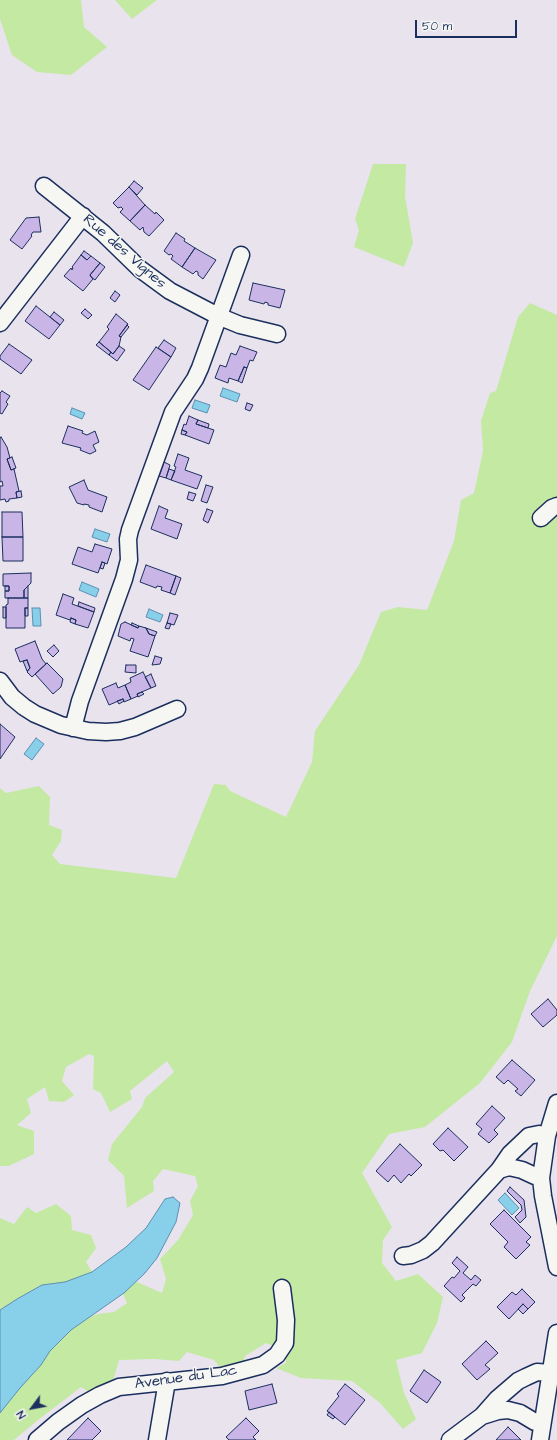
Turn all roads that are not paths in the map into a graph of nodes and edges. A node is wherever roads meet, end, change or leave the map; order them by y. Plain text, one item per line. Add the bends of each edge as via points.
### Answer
1 (44, 186) dead end
2 (83, 216) junction
3 (241, 255) dead end
4 (218, 316) junction
5 (0, 323) edge
6 (277, 334) dead end
7 (557, 506) edge
8 (541, 518) dead end
9 (0, 681) edge
10 (177, 709) dead end
11 (73, 728) junction
12 (557, 1103) edge
13 (547, 1136) junction
14 (499, 1170) junction
15 (542, 1178) junction
16 (403, 1256) dead end
17 (557, 1267) edge
18 (282, 1288) dead end
19 (557, 1333) edge
20 (551, 1373) junction
21 (167, 1381) junction
22 (482, 1416) junction
23 (542, 1422) junction
24 (37, 1440) edge
25 (157, 1440) edge
26 (450, 1440) edge
27 (540, 1440) edge

1 - 2 street, Rue des Vignes
2 - 4 street, Rue des Vignes via 155,281 170,292
2 - 5 street
3 - 4 street
4 - 6 street, Rue des Vignes via 240,325
4 - 11 street via 195,379 173,412 130,530 124,580 80,701
7 - 8 street
9 - 11 street via 12,696 35,714
10 - 11 street via 120,731 88,731
12 - 13 street
13 - 14 street via 529,1136 510,1154
13 - 15 street
14 - 15 street via 509,1167
14 - 16 street via 432,1243 423,1250
15 - 17 street via 543,1196
18 - 21 street, Avenue du Lac via 286,1320 285,1343 278,1355 263,1365 222,1376
19 - 20 street
20 - 22 street via 537,1372 526,1377 497,1399
20 - 23 street
21 - 24 street, Avenue du Lac via 119,1387 100,1395 58,1422
21 - 25 street
22 - 23 street via 508,1410 520,1413 535,1422
22 - 26 street
23 - 27 street

